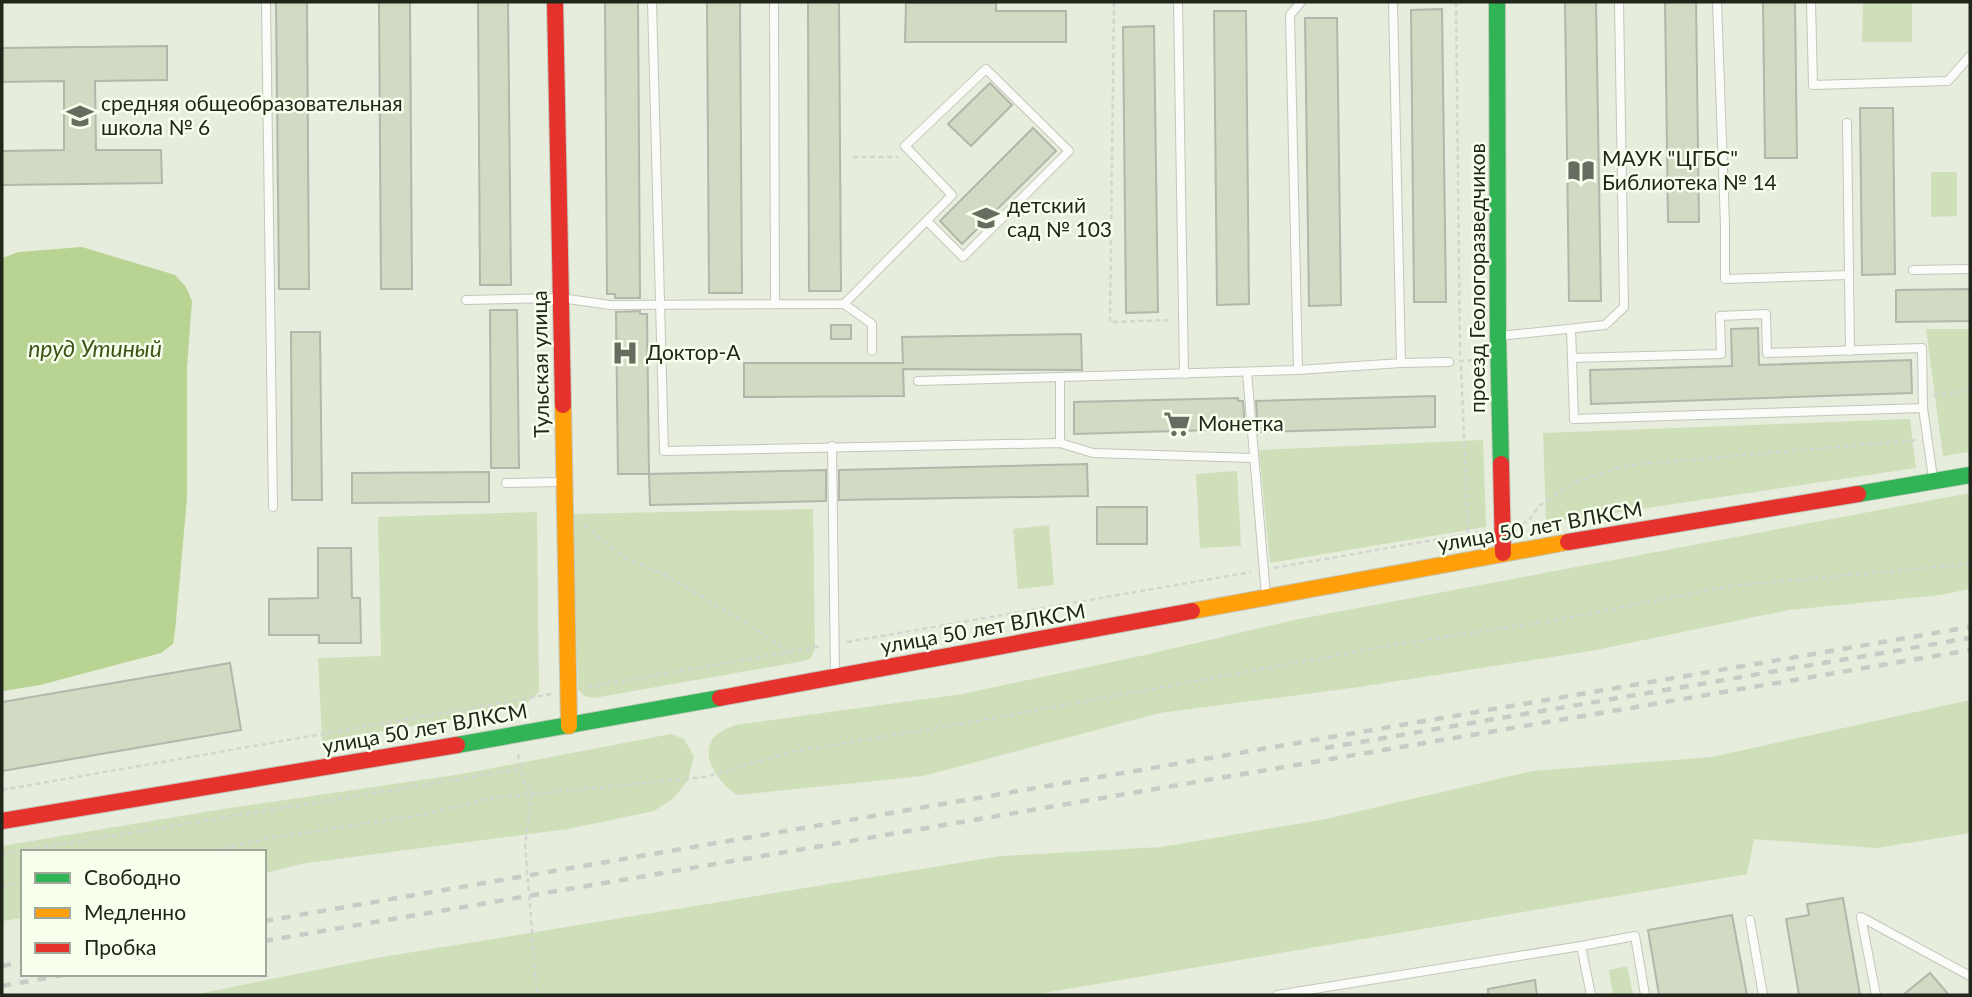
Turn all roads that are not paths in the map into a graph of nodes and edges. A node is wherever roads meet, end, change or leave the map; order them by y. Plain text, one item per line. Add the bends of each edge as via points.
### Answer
1 (266, 2) edge
2 (555, 2) edge
3 (652, 2) edge
4 (774, 2) edge
5 (1178, 2) edge
6 (1301, 2) edge
7 (1393, 2) edge
8 (1497, 2) edge
9 (1619, 2) edge
10 (1717, 2) edge
11 (1811, 2) edge
12 (1970, 56) edge
13 (1847, 123) dead end
14 (927, 221) junction
15 (1970, 269) edge
16 (1913, 270) dead end
17 (1849, 275) junction
18 (561, 299) junction
19 (466, 300) dead end
20 (775, 302) junction
21 (660, 304) junction
22 (844, 304) junction
23 (1571, 329) junction
24 (1498, 336) junction
25 (872, 351) dead end
26 (1850, 351) junction
27 (1572, 358) junction
28 (1449, 362) road end
29 (1401, 363) junction
30 (1298, 370) junction
31 (1247, 372) junction
32 (1184, 374) junction
33 (1060, 377) junction
34 (918, 381) dead end
35 (1923, 408) junction
36 (1060, 443) junction
37 (832, 446) junction
38 (1253, 458) junction
39 (1970, 475) edge
40 (1933, 481) junction
41 (564, 482) junction
42 (506, 484) dead end
43 (273, 507) dead end
44 (1503, 553) junction
45 (1266, 598) junction
46 (835, 677) junction
47 (569, 726) junction
48 (2, 821) edge
49 (1751, 920) dead end
50 (1581, 946) junction
51 (1970, 976) edge
52 (1277, 995) edge
53 (1591, 995) edge
54 (1645, 995) edge
55 (1763, 995) edge
56 (1876, 995) edge

1 - 43 lane
2 - 18 street, Тульская улица
3 - 21 lane
4 - 20 lane
5 - 32 lane
6 - 30 lane via 1290,15
7 - 29 lane
8 - 24 street, проезд Геологоразведчиков
9 - 23 lane via 1624,307 1605,325
10 - 17 lane via 1725,279
11 - 12 lane via 1813,85 1948,80
13 - 17 lane
14 - 14 lane via 952,195 905,146 986,69 1069,151 963,257
14 - 22 lane
15 - 16 lane
17 - 26 lane
18 - 19 lane
18 - 21 lane
18 - 41 street, Тульская улица
20 - 21 lane
20 - 22 lane
21 - 37 lane via 664,451
22 - 25 lane via 872,324
23 - 24 lane
23 - 27 lane
24 - 44 street, проезд Геологоразведчиков
26 - 27 lane via 1767,353 1766,314 1720,316 1721,354
26 - 35 lane via 1922,348
27 - 35 lane via 1574,419
28 - 29 lane
29 - 30 lane
30 - 31 lane
31 - 32 lane
31 - 38 lane
32 - 33 lane
33 - 34 lane
33 - 36 lane
35 - 40 lane
36 - 37 lane
36 - 38 lane via 1093,453
37 - 46 lane
38 - 45 lane
39 - 40 street, улица 50 лет ВЛКСМ
40 - 44 street, улица 50 лет ВЛКСМ
41 - 42 lane
41 - 47 street, Тульская улица
44 - 45 street, улица 50 лет ВЛКСМ
45 - 46 street, улица 50 лет ВЛКСМ
46 - 47 street, улица 50 лет ВЛКСМ
47 - 48 street, улица 50 лет ВЛКСМ
49 - 55 lane
50 - 52 lane
50 - 53 lane
50 - 54 lane via 1634,936
51 - 56 lane via 1861,917

